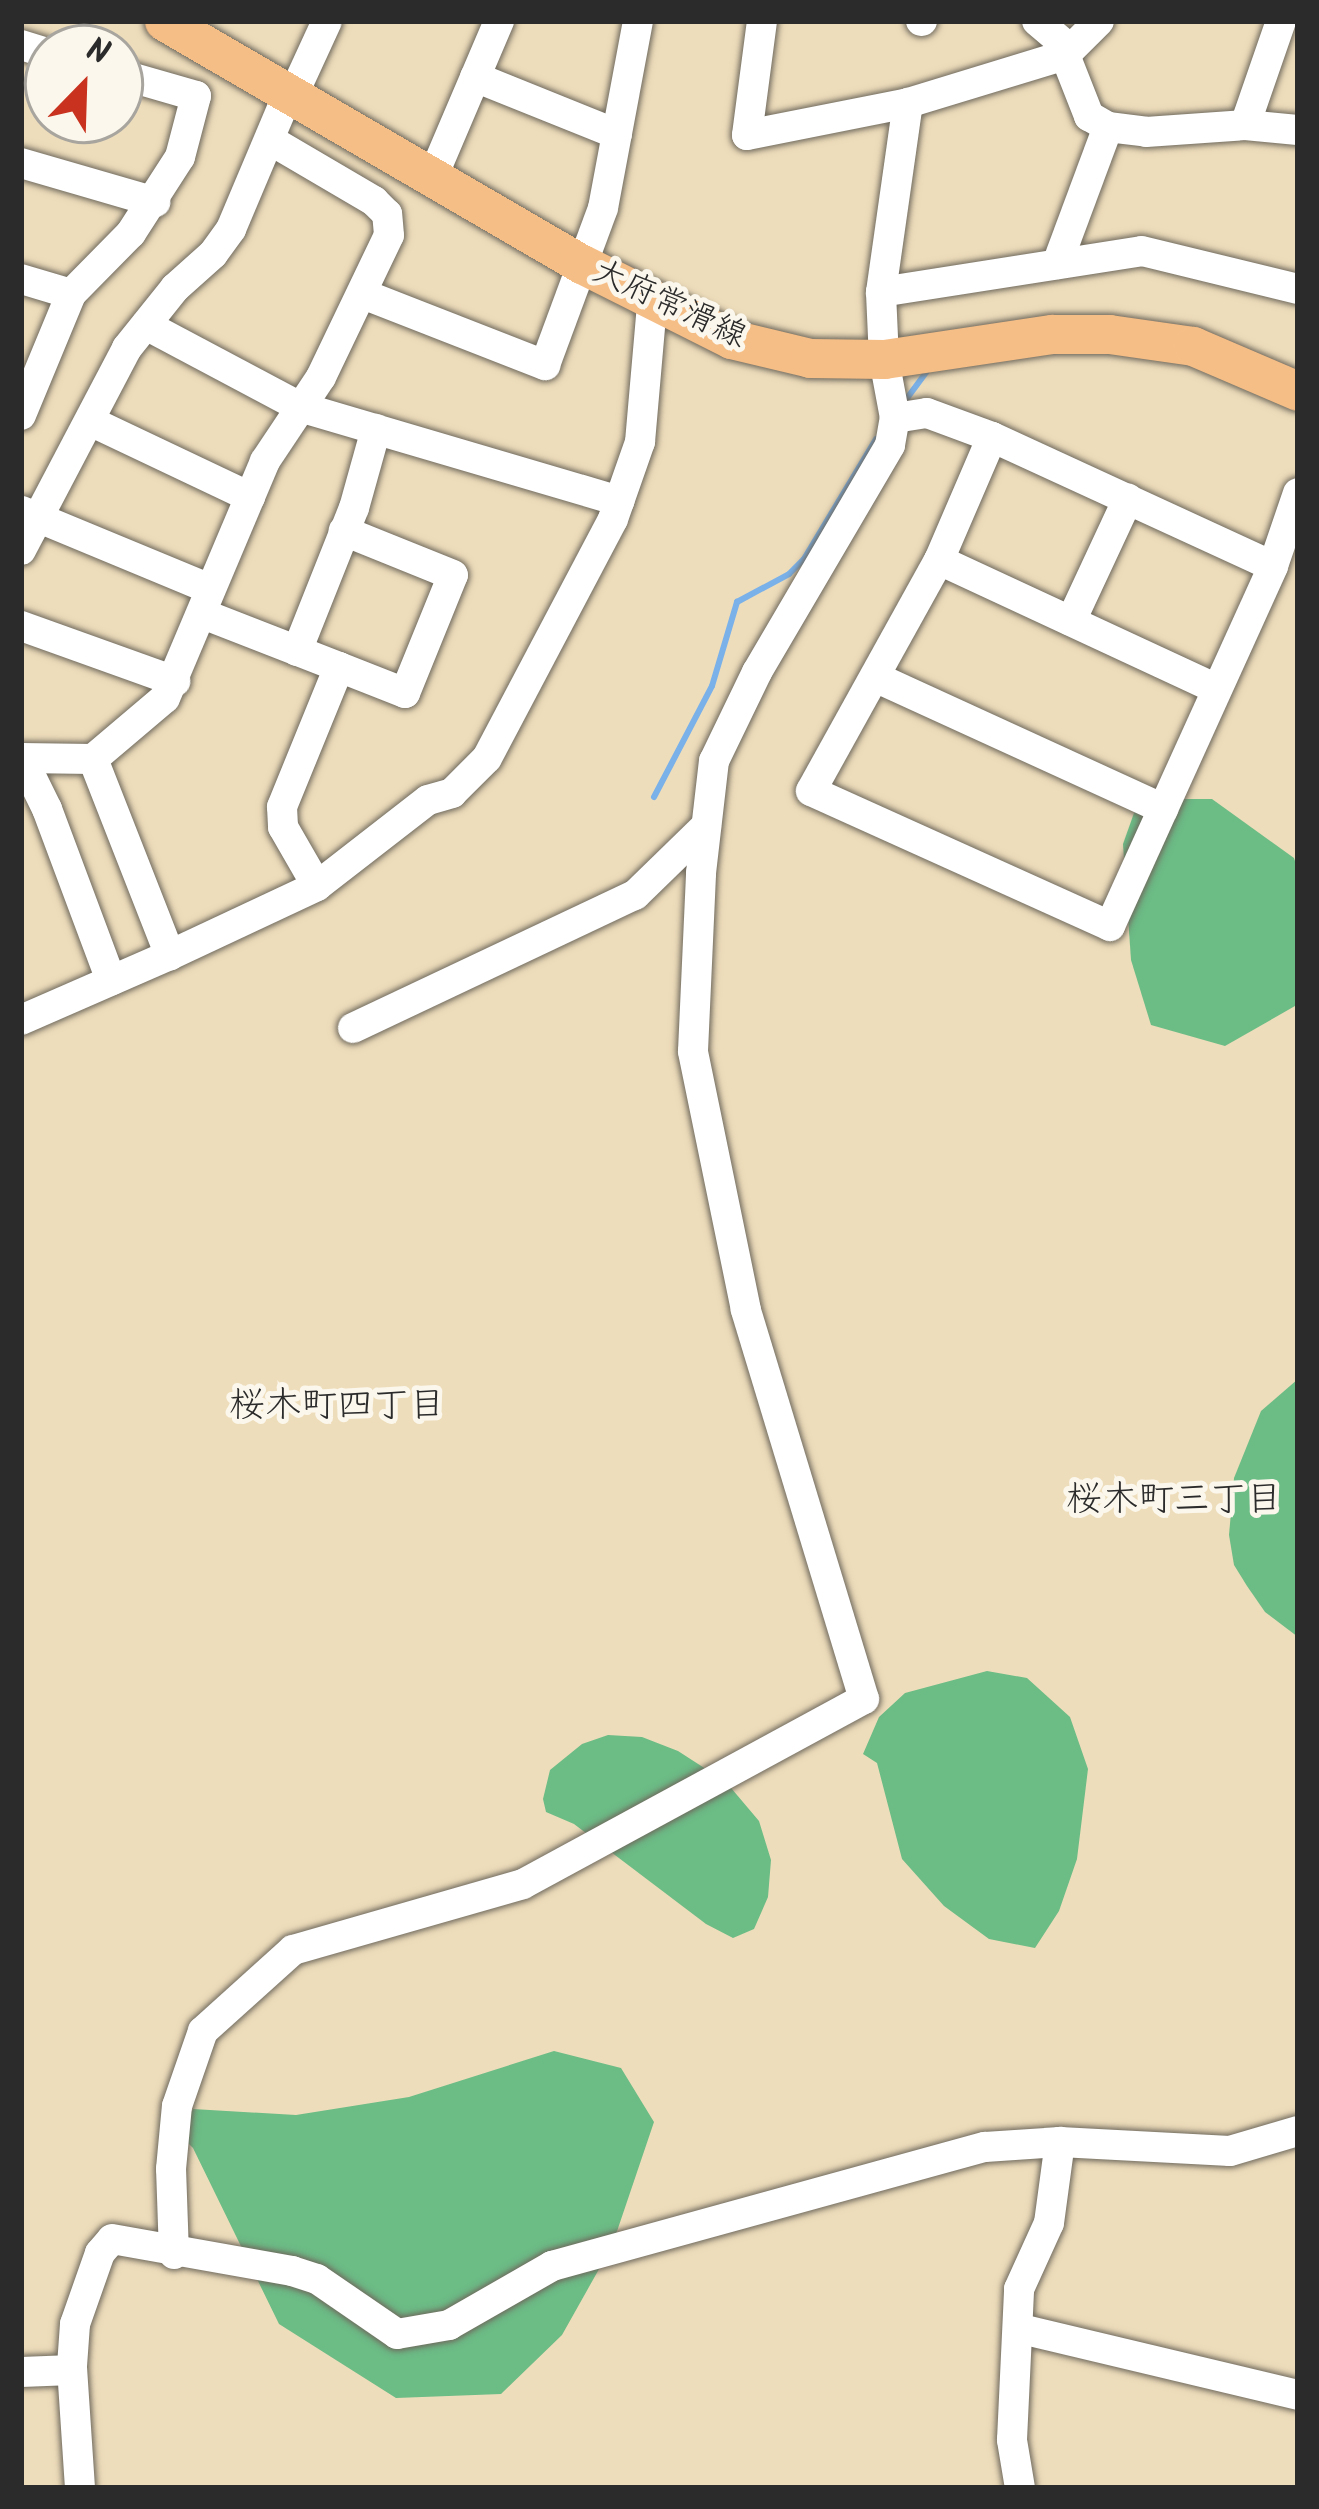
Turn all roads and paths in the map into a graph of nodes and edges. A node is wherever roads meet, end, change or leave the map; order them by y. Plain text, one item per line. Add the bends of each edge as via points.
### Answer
1 (164, 21) edge
2 (327, 21) edge
3 (499, 21) edge
4 (638, 21) edge
5 (763, 21) edge
6 (1036, 21) edge
7 (1099, 21) edge
8 (1281, 21) edge
9 (1067, 52) junction
10 (475, 77) junction
11 (144, 81) edge
12 (291, 93) junction
13 (908, 103) junction
14 (1245, 125) junction
15 (1108, 127) junction
16 (1298, 130) edge
17 (617, 134) junction
18 (270, 140) junction
19 (21, 163) edge
20 (433, 176) junction
21 (155, 202) junction
22 (582, 264) junction
23 (1057, 264) junction
24 (21, 279) edge
25 (1298, 289) edge
26 (881, 292) junction
27 (71, 295) junction
28 (373, 298) dead end
29 (652, 304) junction
30 (146, 325) junction
31 (884, 359) junction
32 (1298, 391) edge
33 (300, 407) junction
34 (21, 415) edge
35 (895, 418) junction
36 (92, 422) junction
37 (376, 429) junction
38 (992, 437) junction
39 (1298, 494) edge
40 (250, 497) junction
41 (1128, 500) junction
42 (619, 501) junction
43 (29, 514) edge
44 (344, 531) junction
45 (21, 550) edge
46 (939, 560) junction
47 (1274, 566) junction
48 (207, 601) junction
49 (1071, 621) junction
50 (21, 626) edge
51 (297, 651) junction
52 (339, 668) junction
53 (875, 677) junction
54 (175, 681) junction
55 (1217, 689) junction
56 (21, 758) edge
57 (93, 759) junction
58 (1163, 809) junction
59 (34, 814) edge
60 (706, 826) junction
61 (317, 886) junction
62 (170, 955) junction
63 (111, 980) junction
64 (21, 1020) edge
65 (353, 1028) dead end
66 (1298, 2131) edge
67 (1060, 2142) junction
68 (174, 2254) junction
69 (1021, 2329) junction
70 (72, 2370) junction
71 (21, 2372) edge
72 (1298, 2395) edge
73 (80, 2488) edge
74 (1020, 2488) edge

1 - 12 main road, 大府常滑線
2 - 12 street
3 - 10 street
4 - 17 street
5 - 13 street via 748,135
6 - 9 street
7 - 9 street
8 - 14 street
9 - 13 street
9 - 15 street via 1089,116
10 - 17 street
10 - 20 street
11 - 21 street via 196,96 180,157
12 - 18 street
12 - 20 main road, 大府常滑線
13 - 26 street
14 - 15 street
14 - 16 street
15 - 23 street
17 - 22 street
18 - 30 street via 231,229
18 - 33 street via 374,201 390,224
19 - 21 street
20 - 22 main road, 大府常滑線
21 - 27 street
22 - 28 street via 545,365
22 - 29 main road, 大府常滑線
23 - 25 street via 1142,251
23 - 26 street
24 - 27 street
26 - 31 street
27 - 34 street
29 - 31 main road, 大府常滑線 via 769,350
29 - 42 street via 640,442
30 - 33 street
30 - 36 street via 111,375
31 - 32 main road, 大府常滑線 via 1052,334 1109,334 1193,346
31 - 35 street
33 - 37 street
33 - 40 street
35 - 38 street via 927,412
35 - 60 street via 890,445 757,672 715,761
36 - 40 street
36 - 43 street
37 - 42 street
37 - 44 street
38 - 41 street
38 - 46 street
39 - 47 street
40 - 48 street
41 - 47 street
41 - 49 street
42 - 61 street via 487,758 452,794 428,800
43 - 45 street
43 - 48 street
44 - 51 street
44 - 52 street via 453,575 405,693
46 - 49 street
46 - 53 street
47 - 55 street
48 - 51 street
48 - 54 street
49 - 55 street
50 - 54 street
51 - 52 street
52 - 61 street via 282,807 283,827
53 - 58 street
53 - 58 street via 811,790 1110,926
54 - 57 street via 156,711
55 - 58 street
56 - 57 street
56 - 59 street
57 - 62 street
59 - 63 street
60 - 65 street via 635,896
60 - 68 street via 693,1051 746,1310 864,1700 523,1884 293,1950 202,2032 177,2106
61 - 62 street
62 - 63 street
63 - 64 street
66 - 67 street via 1230,2151
67 - 68 street via 985,2146 552,2266 449,2325 397,2334 304,2275
67 - 69 street via 1049,2223 1019,2289
68 - 70 street via 112,2239 75,2324
69 - 72 street
69 - 74 street via 1012,2440
70 - 71 street
70 - 73 street

